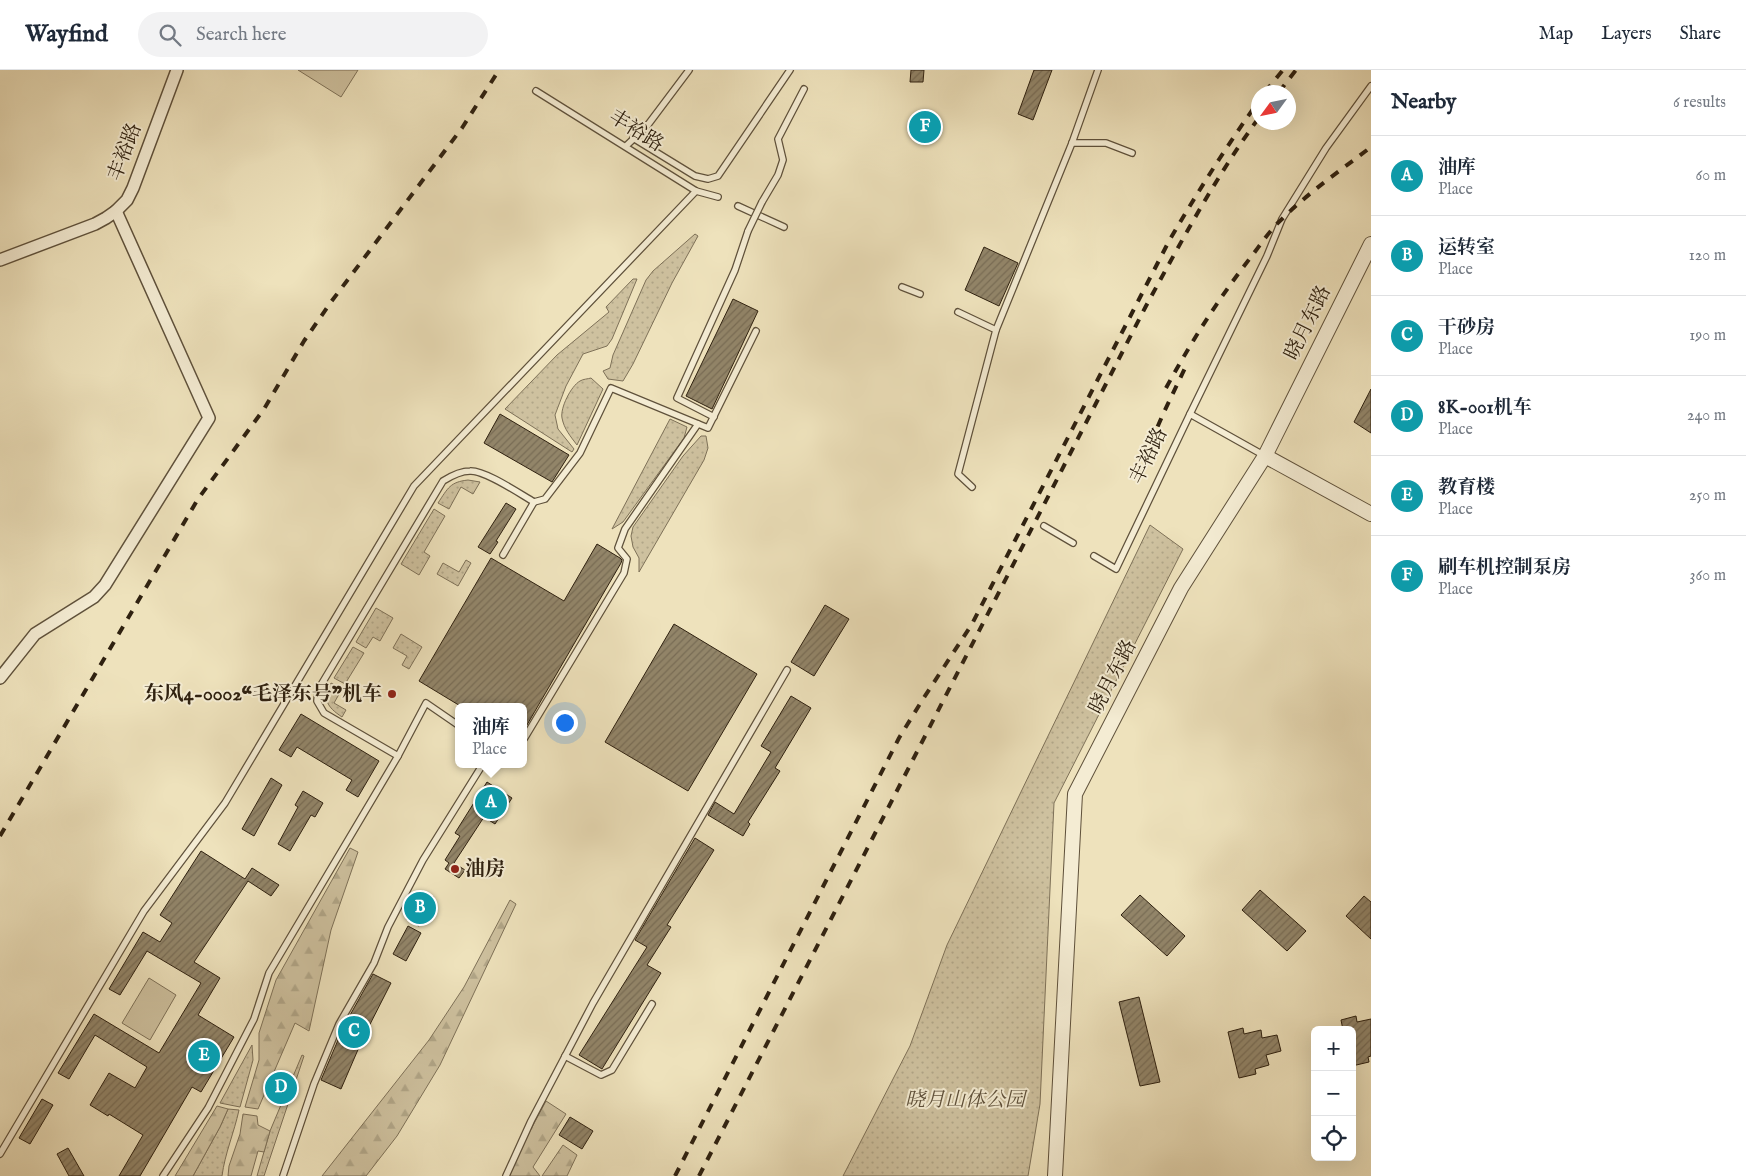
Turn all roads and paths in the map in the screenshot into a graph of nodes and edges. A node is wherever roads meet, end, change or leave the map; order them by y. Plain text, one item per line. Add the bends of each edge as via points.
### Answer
1 (177, 70) edge
2 (690, 70) edge
3 (790, 70) edge
4 (1098, 70) edge
5 (1371, 86) edge
6 (804, 89) dead end
7 (536, 91) dead end
8 (633, 138) junction
9 (1072, 143) junction
10 (626, 146) junction
11 (1132, 153) dead end
12 (696, 191) junction
13 (718, 197) dead end
14 (738, 206) dead end
15 (116, 210) junction
16 (784, 227) dead end
17 (1371, 244) edge
18 (0, 260) edge
19 (902, 287) dead end
20 (920, 294) dead end
21 (958, 312) dead end
22 (996, 330) junction
23 (756, 331) dead end
24 (1190, 414) junction
25 (714, 417) junction
26 (698, 424) junction
27 (1265, 456) junction
28 (972, 487) dead end
29 (534, 502) junction
30 (1371, 514) edge
31 (1044, 526) dead end
32 (1073, 543) dead end
33 (504, 555) dead end
34 (1094, 556) dead end
35 (787, 670) dead end
36 (0, 678) edge
37 (455, 722) edge
38 (527, 734) edge
39 (398, 756) junction
40 (480, 768) edge
41 (652, 1004) dead end
42 (565, 1056) junction
43 (0, 1154) edge
44 (163, 1176) edge
45 (283, 1176) edge
46 (506, 1176) edge
47 (1054, 1176) edge

1 - 15 street, 丰裕路 via 133,188 127,200
2 - 8 lane via 647,126
3 - 8 lane via 718,176 708,179 695,176
4 - 9 lane
5 - 24 lane via 1326,148 1282,219
6 - 25 lane, bridge via 778,139 783,160 778,175 748,231 735,270 677,398
7 - 10 lane, 丰裕路
8 - 10 lane
9 - 11 lane via 1106,143
9 - 22 lane
10 - 12 lane, 丰裕路
12 - 13 lane, 丰裕路
12 - 43 lane via 414,486 224,803 144,911
14 - 16 lane
15 - 18 street, 丰裕路 via 95,224
15 - 36 street via 209,418 106,585 94,597 35,634
17 - 27 street, 晓月东路
19 - 20 lane
21 - 22 lane
22 - 28 lane via 958,474
23 - 25 lane
24 - 27 lane, 丰裕路
24 - 34 lane, 丰裕路 via 1116,569
25 - 26 lane via 708,428
26 - 29 lane via 611,388 580,453 545,499
26 - 38 lane via 624,529 618,548 627,559 624,573
27 - 30 street
27 - 47 street, 晓月东路 via 1181,588 1075,794
29 - 33 lane
29 - 39 lane via 484,474 470,471 444,480 318,690 317,701 324,713
31 - 32 lane
35 - 42 lane
37 - 39 lane via 426,704
39 - 44 lane via 269,973 254,1019 208,1108
40 - 45 lane via 423,860 388,927 374,963 339,1024 314,1084
41 - 42 lane via 612,1070 601,1075
42 - 46 lane

